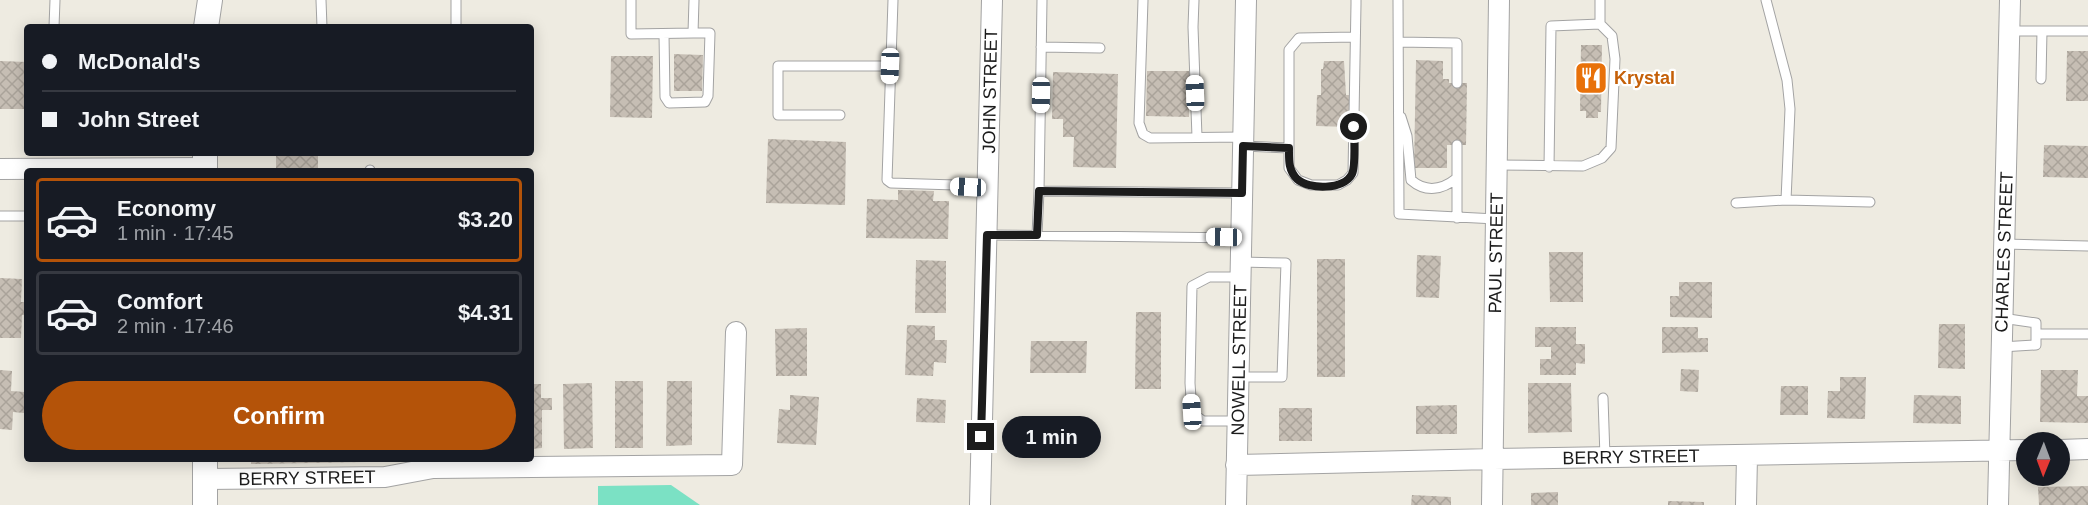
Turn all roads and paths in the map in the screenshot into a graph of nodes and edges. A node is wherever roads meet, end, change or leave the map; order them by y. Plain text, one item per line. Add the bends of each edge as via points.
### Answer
1 (55, 0) edge
2 (210, 0) edge
3 (321, 0) edge
4 (456, 0) edge
5 (631, 0) edge
6 (693, 0) edge
7 (893, 0) edge
8 (992, 0) edge
9 (1042, 0) edge
10 (1143, 0) edge
11 (1194, 0) edge
12 (1246, 0) edge
13 (1356, 0) edge
14 (1398, 0) edge
15 (1498, 0) edge
16 (1600, 0) edge
17 (1766, 0) edge
18 (2010, 0) edge
19 (54, 24) edge
20 (206, 24) edge
21 (322, 24) edge
22 (456, 24) edge
23 (1600, 24) junction
24 (2010, 31) junction
25 (2042, 31) junction
26 (2088, 31) edge
27 (693, 33) junction
28 (664, 34) junction
29 (1355, 37) junction
30 (1399, 42) junction
31 (1041, 47) junction
32 (1100, 48) dead end
33 (890, 66) junction
34 (2042, 79) dead end
35 (1457, 83) dead end
36 (1398, 109) junction
37 (840, 116) dead end
38 (1197, 137) junction
39 (1243, 142) junction
40 (1457, 145) dead end
41 (1289, 148) junction
42 (205, 164) edge
43 (1497, 165) junction
44 (1549, 166) junction
45 (24, 168) edge
46 (41, 168) edge
47 (0, 169) edge
48 (1457, 178) junction
49 (987, 186) junction
50 (1039, 191) junction
51 (1242, 193) junction
52 (1786, 200) junction
53 (1870, 202) dead end
54 (1736, 203) dead end
55 (0, 216) edge
56 (24, 216) edge
57 (1457, 218) junction
58 (1496, 219) junction
59 (987, 235) junction
60 (1037, 235) junction
61 (1241, 238) junction
62 (2004, 243) junction
63 (2088, 246) edge
64 (1241, 270) junction
65 (2002, 318) junction
66 (736, 332) dead end
67 (2036, 334) junction
68 (2088, 334) edge
69 (2001, 347) junction
70 (1239, 377) junction
71 (1603, 398) dead end
72 (1238, 421) junction
73 (2088, 449) edge
74 (1999, 450) junction
75 (2016, 450) edge
76 (2070, 450) edge
77 (1747, 456) junction
78 (1605, 457) junction
79 (1492, 459) junction
80 (433, 463) edge
81 (1236, 465) junction
82 (205, 469) edge
83 (205, 505) edge
84 (980, 505) edge
85 (1236, 505) edge
86 (1492, 505) edge
87 (1746, 505) edge
88 (1998, 505) edge

1 - 19 lane
2 - 20 street
3 - 21 lane
4 - 22 lane
5 - 28 lane via 631,34
6 - 27 lane
7 - 33 lane
8 - 49 street, JOHN STREET
9 - 31 lane
10 - 38 lane via 1139,123 1143,134 1150,138
11 - 38 lane
12 - 39 street, NOWELL STREET
13 - 29 lane
14 - 30 lane
15 - 43 street, PAUL STREET
16 - 23 lane
17 - 52 lane via 1791,109
18 - 24 street, CHARLES STREET
23 - 44 lane via 1551,26
23 - 44 lane via 1612,36 1615,59 1611,148 1602,159 1583,166
24 - 25 lane
24 - 62 street, CHARLES STREET
25 - 26 lane
25 - 34 lane
27 - 28 lane
27 - 28 lane via 710,33 705,102 669,103 665,97
29 - 41 lane via 1299,38 1293,43 1289,50
29 - 41 lane via 1353,173 1338,185 1311,185 1298,180 1290,168
30 - 35 lane via 1457,43
30 - 36 lane
31 - 32 lane
31 - 50 lane
33 - 37 lane via 778,66 778,115
33 - 49 lane via 887,180
36 - 48 lane via 1407,136 1411,180 1418,186 1435,189 1446,187
36 - 57 lane via 1400,214
38 - 39 lane
39 - 41 lane
39 - 51 street, NOWELL STREET
40 - 48 lane
42 - 46 street
43 - 44 lane
43 - 58 street, PAUL STREET
45 - 47 street
48 - 57 lane
49 - 59 street, JOHN STREET
50 - 51 lane
50 - 60 lane
51 - 61 street, NOWELL STREET
52 - 53 lane
52 - 54 lane
55 - 56 lane
57 - 58 lane
58 - 79 street, PAUL STREET
59 - 60 lane
59 - 84 street, JOHN STREET
60 - 61 lane
61 - 64 street, NOWELL STREET
62 - 63 lane
62 - 65 street, CHARLES STREET
64 - 70 street, NOWELL STREET
64 - 70 lane via 1286,263 1282,377
64 - 72 lane via 1209,277 1192,286 1190,383 1192,412 1203,421
65 - 67 lane via 2037,323
65 - 69 street, CHARLES STREET
66 - 80 street, BERRY STREET via 732,465
67 - 68 lane
67 - 69 lane via 2036,345
69 - 74 street, CHARLES STREET
70 - 72 street, NOWELL STREET
71 - 78 lane
72 - 81 street, NOWELL STREET
73 - 76 street
74 - 75 street, BERRY STREET
74 - 77 street, BERRY STREET
74 - 88 street, CHARLES STREET
77 - 78 street, BERRY STREET
77 - 87 street
78 - 79 street, BERRY STREET
79 - 81 street, BERRY STREET
79 - 86 street, PAUL STREET
80 - 82 street, BERRY STREET via 385,477
81 - 85 street, NOWELL STREET
82 - 83 street

